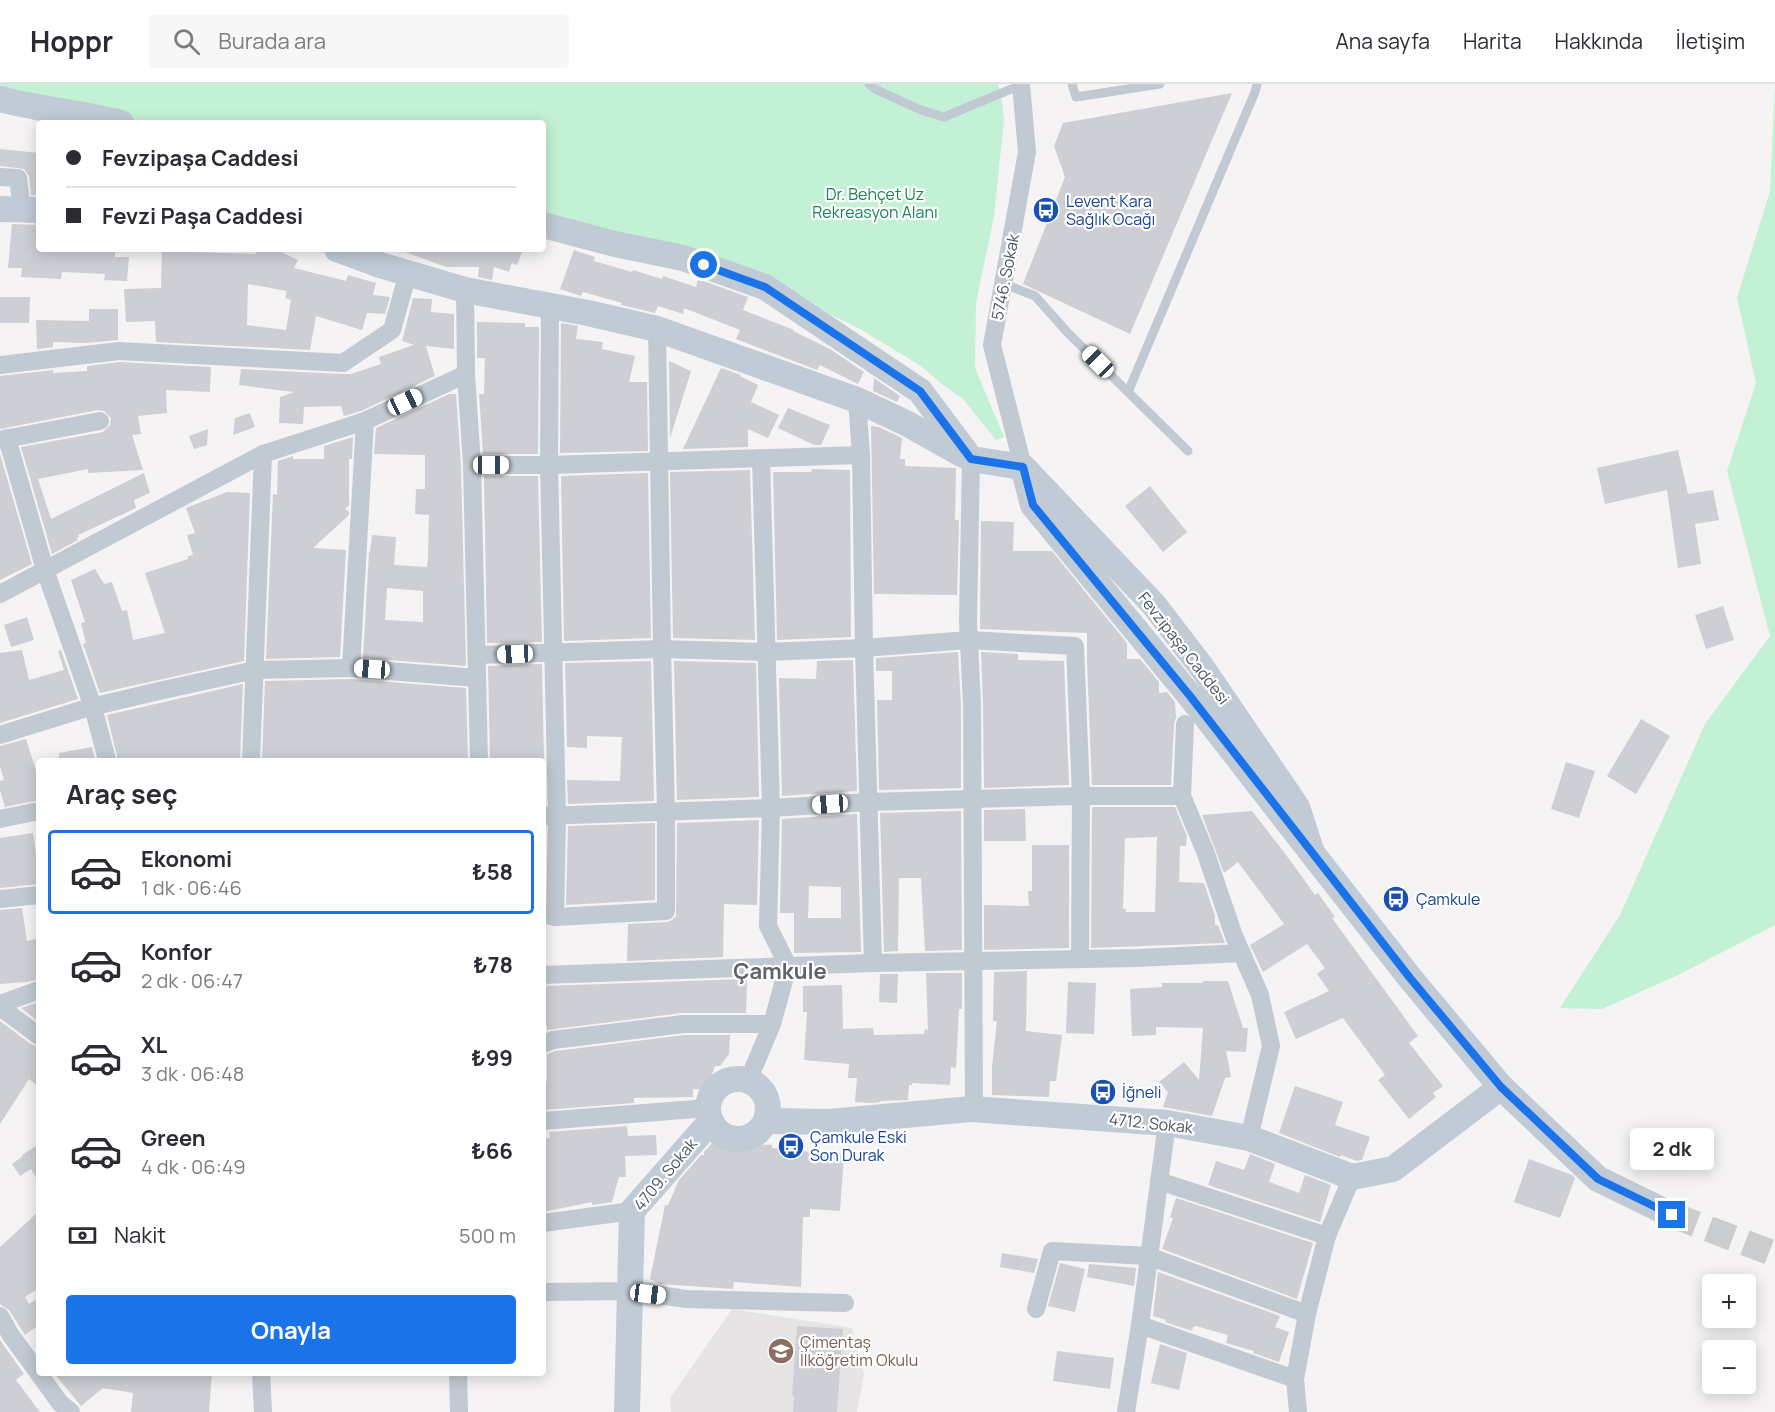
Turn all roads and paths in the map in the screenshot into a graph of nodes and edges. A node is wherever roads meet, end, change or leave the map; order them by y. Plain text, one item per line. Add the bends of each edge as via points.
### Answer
1 (869, 84) edge
2 (1022, 84) edge
3 (1072, 84) edge
4 (1160, 84) edge
5 (1257, 84) edge
6 (0, 99) edge
7 (110, 120) edge
8 (0, 177) edge
9 (20, 210) edge
10 (546, 226) edge
11 (346, 252) edge
12 (408, 273) junction
13 (1004, 284) junction
14 (465, 290) junction
15 (550, 306) junction
16 (657, 329) junction
17 (0, 365) edge
18 (466, 374) junction
19 (1128, 392) junction
20 (857, 400) junction
21 (99, 421) dead end
22 (365, 421) junction
23 (4, 439) edge
24 (1188, 451) dead end
25 (263, 454) junction
26 (861, 455) junction
27 (761, 458) junction
28 (971, 459) junction
29 (660, 462) junction
30 (472, 465) junction
31 (549, 465) junction
32 (1023, 467) junction
33 (45, 570) junction
34 (0, 594) edge
35 (969, 640) junction
36 (864, 648) junction
37 (662, 649) junction
38 (553, 652) junction
39 (766, 652) junction
40 (477, 655) junction
41 (351, 668) junction
42 (255, 670) junction
43 (477, 678) junction
44 (93, 707) junction
45 (1185, 724) dead end
46 (0, 735) edge
47 (107, 758) edge
48 (251, 758) edge
49 (479, 758) edge
50 (1081, 796) junction
51 (1182, 796) junction
52 (973, 799) junction
53 (869, 802) junction
54 (771, 808) junction
55 (36, 812) edge
56 (666, 812) junction
57 (550, 816) edge
58 (0, 819) edge
59 (36, 895) edge
60 (0, 899) edge
61 (549, 915) edge
62 (1242, 953) junction
63 (1080, 959) junction
64 (974, 960) junction
65 (873, 963) junction
66 (788, 966) junction
67 (546, 975) edge
68 (36, 991) edge
69 (0, 1006) edge
70 (772, 1024) junction
71 (36, 1034) edge
72 (546, 1043) edge
73 (748, 1081) junction
74 (1501, 1087) junction
75 (974, 1109) junction
76 (709, 1114) junction
77 (546, 1121) edge
78 (766, 1121) junction
79 (1167, 1123) junction
80 (1249, 1138) junction
81 (1352, 1177) junction
82 (1159, 1181) junction
83 (632, 1211) junction
84 (1672, 1215) tunnel mouth
85 (546, 1223) edge
86 (1327, 1236) junction
87 (1148, 1256) junction
88 (629, 1291) junction
89 (546, 1292) edge
90 (845, 1303) dead end
91 (1036, 1309) dead end
92 (1307, 1314) junction
93 (0, 1316) edge
94 (1140, 1325) junction
95 (5, 1338) edge
96 (36, 1375) edge
97 (37, 1376) edge
98 (261, 1376) edge
99 (458, 1376) edge
100 (1295, 1379) junction
101 (71, 1412) edge
102 (263, 1412) edge
103 (459, 1412) edge
104 (627, 1412) edge
105 (1126, 1412) edge
106 (1298, 1412) edge

1 - 2 lane via 944,117
2 - 13 street, 5746. Sokak via 1027,152
3 - 4 lane via 1076,97
5 - 19 lane
6 - 7 street
8 - 9 street via 18,178
10 - 28 street via 683,258 765,287 920,391
11 - 12 street
12 - 14 street
12 - 17 street via 392,330 343,363 119,351
13 - 19 lane via 1035,296
13 - 32 street, 5746. Sokak via 992,345
14 - 15 street
14 - 18 street
15 - 16 street
15 - 31 street
16 - 20 street
16 - 29 street
18 - 22 street
18 - 30 street
19 - 24 lane
20 - 26 street
20 - 28 street
21 - 23 street
22 - 25 street
22 - 41 street
23 - 33 street
25 - 33 street
25 - 42 street
26 - 27 street
26 - 36 street
27 - 29 street
27 - 39 street
28 - 32 street
28 - 35 street
29 - 31 street
29 - 37 street
30 - 31 street
30 - 40 street
31 - 38 street
32 - 74 street, Fevzipaşa Caddesi via 1033,505
33 - 34 street
33 - 44 street
35 - 36 street
35 - 50 street via 1075,646
35 - 52 street
36 - 39 street
36 - 53 street
37 - 38 street
37 - 39 street
37 - 56 street
38 - 40 street
38 - 57 street
39 - 54 street
40 - 43 street
41 - 42 street
41 - 43 street
42 - 44 street
42 - 48 street
43 - 49 street
44 - 46 street
44 - 47 street
45 - 51 street
50 - 51 street
50 - 52 street
50 - 63 street
51 - 62 street
52 - 53 street
52 - 64 street
53 - 54 street
53 - 65 street
54 - 56 street
54 - 66 street via 768,926
55 - 58 street
56 - 57 street
56 - 61 street via 666,911
57 - 61 street
59 - 60 street
62 - 63 street
62 - 80 street via 1260,995 1271,1046
63 - 64 street
64 - 65 street
64 - 75 street
65 - 66 street
66 - 67 street
66 - 70 street
68 - 69 street
69 - 71 street
70 - 72 street via 683,1024
70 - 73 street
73 - 76 street via 728,1080 720,1085 710,1099
73 - 78 street via 764,1092 768,1101
74 - 81 street via 1393,1169
74 - 84 street, Fevzipaşa Caddesi via 1598,1179
75 - 78 street, 4712. Sokak via 828,1122
75 - 79 street, 4712. Sokak
76 - 77 street
76 - 78 street via 716,1130 733,1139 753,1136
76 - 83 street, 4709. Sokak
79 - 80 street, 4712. Sokak
79 - 82 street
80 - 81 street, 4712. Sokak
81 - 86 street
82 - 86 street
82 - 87 street
83 - 85 street
83 - 88 street, 4709. Sokak
86 - 92 street
87 - 91 street via 1052,1251
87 - 92 street
87 - 94 street
88 - 89 street
88 - 90 street via 687,1299
88 - 104 street, 4709. Sokak
92 - 100 street
93 - 95 street
94 - 100 street
94 - 105 street
95 - 96 street
97 - 101 street
98 - 102 street
99 - 103 street
100 - 106 street

